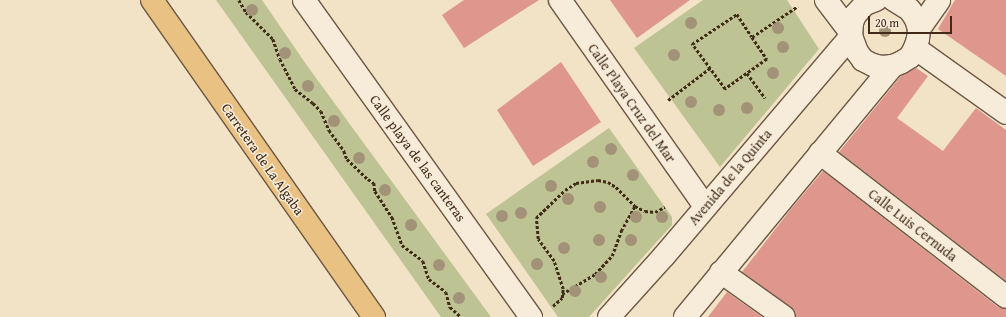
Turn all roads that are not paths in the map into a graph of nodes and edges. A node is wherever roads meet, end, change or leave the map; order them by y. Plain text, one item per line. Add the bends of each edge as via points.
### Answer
1 (152, 0) edge
2 (304, 0) edge
3 (560, 0) edge
4 (826, 0) edge
5 (894, 0) edge
6 (939, 0) edge
7 (869, 1) edge
8 (851, 35) junction
9 (917, 39) junction
10 (893, 66) junction
11 (1006, 112) edge
12 (820, 154) junction
13 (705, 206) junction
14 (721, 272) junction
15 (1006, 297) edge
16 (374, 317) edge
17 (531, 317) edge
18 (610, 317) edge
19 (685, 317) edge
20 (784, 317) edge

1 - 16 main road, Carretera de La Algaba
2 - 17 street, Calle playa de las canteras
3 - 13 street, Calle Playa Cruz del Mar
4 - 8 street
5 - 9 street via 910,10 916,19
6 - 9 street
7 - 8 street via 855,15
8 - 10 street via 856,52 864,60 873,65
8 - 13 street, Avenida de la Quinta
9 - 10 street via 910,56
9 - 11 street
10 - 12 street
12 - 14 street
12 - 15 street, Calle Luis Cernuda
13 - 18 street, Avenida de la Quinta
14 - 19 street
14 - 20 street

